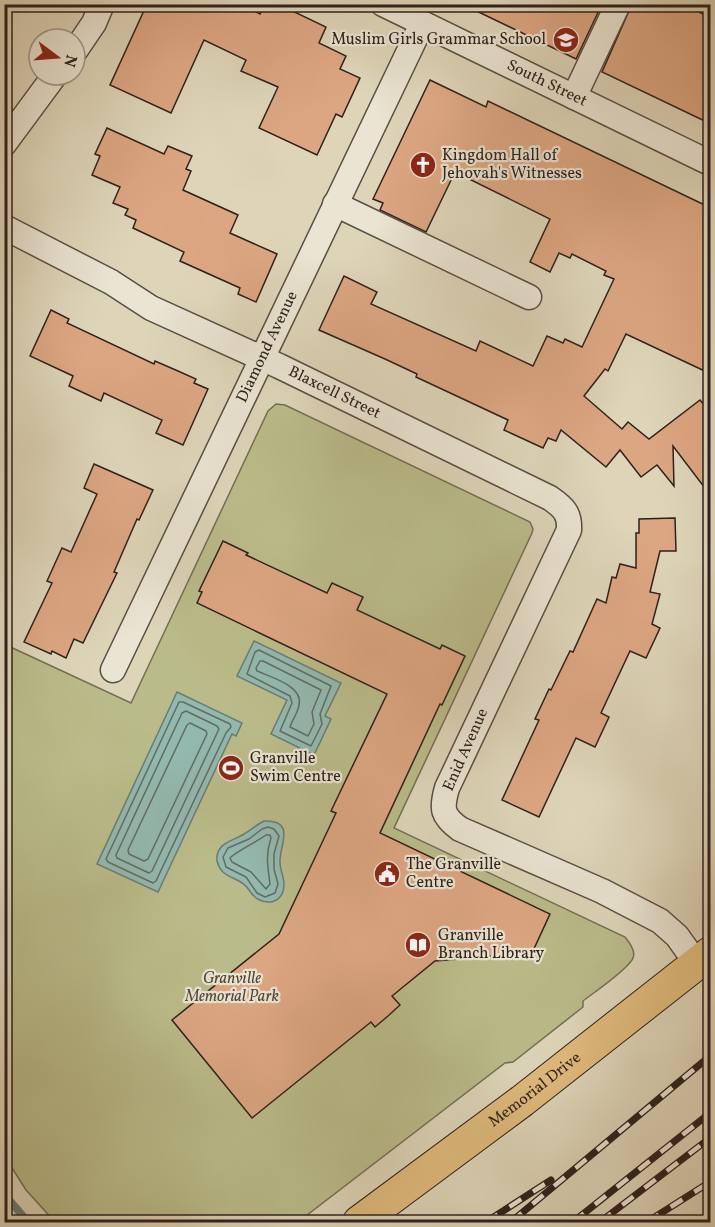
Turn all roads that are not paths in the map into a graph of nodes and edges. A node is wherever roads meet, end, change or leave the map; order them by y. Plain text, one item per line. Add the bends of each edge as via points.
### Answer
1 (102, 4) edge
2 (383, 4) edge
3 (618, 4) edge
4 (422, 24) junction
5 (87, 33) edge
6 (46, 87) edge
7 (574, 97) junction
8 (4, 144) edge
9 (711, 163) edge
10 (335, 204) junction
11 (4, 227) edge
12 (528, 297) dead end
13 (261, 357) junction
14 (567, 513) joint
15 (113, 670) dead end
16 (704, 958) edge
17 (359, 1222) edge

1 - 5 street
2 - 4 street, South Street
3 - 7 street
4 - 7 street, South Street
4 - 10 street, Diamond Avenue
6 - 8 street
7 - 9 street, South Street
10 - 12 street
10 - 13 street, Diamond Avenue
11 - 13 street, Blaxcell Street via 111,282 151,308
13 - 14 street, Blaxcell Street via 550,498
13 - 15 street, Diamond Avenue
14 - 16 street, Enid Avenue via 569,530 447,788 443,809 460,829 602,891 660,921
16 - 17 main road, Memorial Drive

